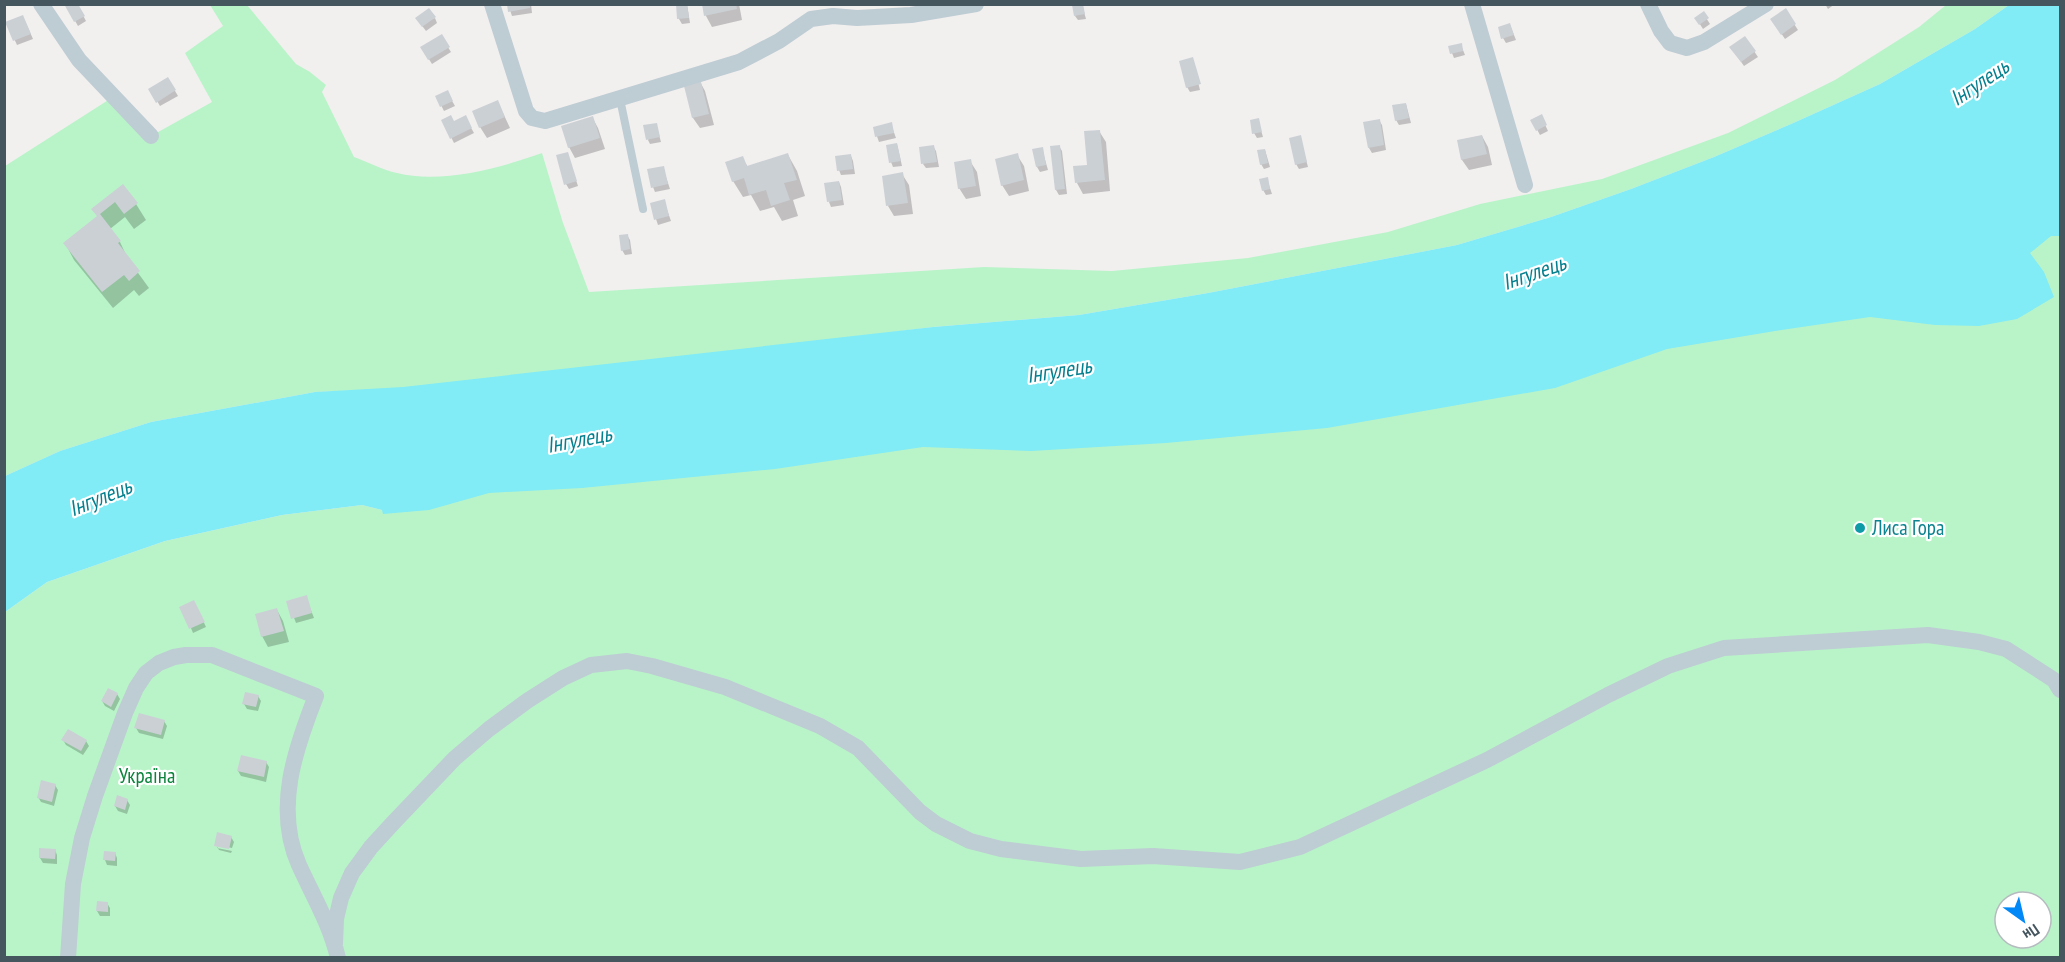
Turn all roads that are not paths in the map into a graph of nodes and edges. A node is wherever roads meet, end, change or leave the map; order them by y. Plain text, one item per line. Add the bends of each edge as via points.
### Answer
1 (41, 4) edge
2 (492, 4) edge
3 (976, 4) edge
4 (1472, 4) edge
5 (1648, 4) edge
6 (1766, 4) edge
7 (809, 12) edge
8 (620, 99) junction
9 (151, 136) dead end
10 (1525, 185) dead end
11 (643, 209) dead end
12 (2061, 690) edge
13 (336, 951) edge
14 (68, 957) edge

1 - 9 street via 79,60
2 - 8 street via 526,111 532,118 545,121
3 - 7 street via 911,15 857,18
4 - 10 street
5 - 6 street via 1670,43 1687,48 1704,42
7 - 8 street via 779,41 739,62
8 - 11 lane
12 - 13 street via 2054,680 2006,649 1969,640 1928,635 1724,648 1668,666 1487,760 1300,847 1240,862 1153,856 1081,859 970,841 920,812 858,748 820,726 725,687 652,666 627,661 591,665 563,678 489,729 371,847 352,873 341,898 336,919
13 - 14 street via 298,863 288,826 288,781 316,696 223,659 186,655 159,663 146,673 124,713 82,838 73,884

